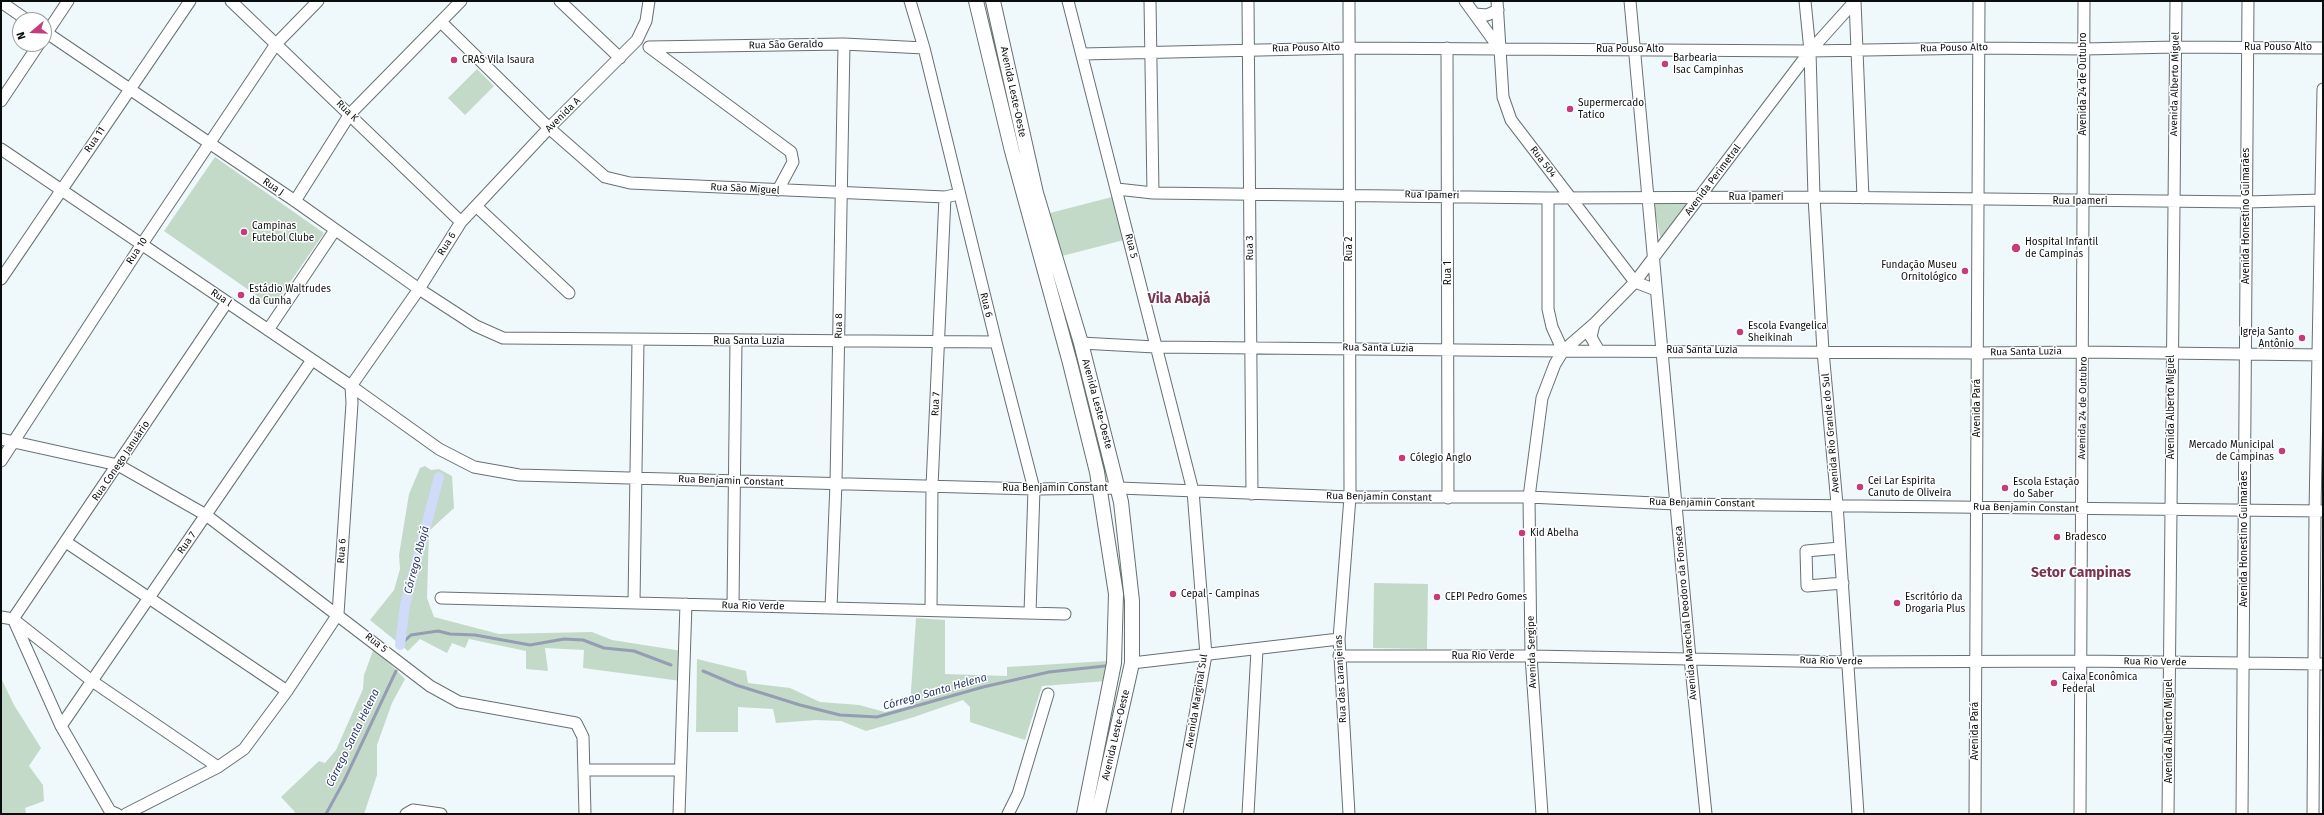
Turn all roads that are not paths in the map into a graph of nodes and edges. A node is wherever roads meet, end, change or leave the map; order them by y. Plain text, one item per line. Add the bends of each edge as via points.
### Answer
1 (68, 1) edge
2 (190, 1) edge
3 (231, 1) edge
4 (318, 1) edge
5 (461, 1) edge
6 (560, 1) edge
7 (649, 1) edge
8 (910, 1) edge
9 (976, 1) edge
10 (993, 1) edge
11 (1068, 1) edge
12 (1150, 1) edge
13 (1248, 1) edge
14 (1349, 1) edge
15 (1465, 1) edge
16 (1630, 1) edge
17 (1805, 1) edge
18 (1855, 1) edge
19 (1979, 1) edge
20 (2084, 1) edge
21 (2176, 1) edge
22 (2248, 1) edge
23 (1, 2) edge
24 (1497, 6) edge
25 (15, 12) edge
26 (1474, 14) junction
27 (441, 22) junction
28 (52, 24) edge
29 (52, 39) edge
30 (637, 40) junction
31 (276, 44) junction
32 (844, 44) junction
33 (649, 47) junction
34 (2176, 47) junction
35 (2248, 47) junction
36 (924, 48) junction
37 (1350, 48) junction
38 (1447, 48) junction
39 (1979, 48) junction
40 (2323, 48) edge
41 (1248, 49) junction
42 (1499, 49) junction
43 (1633, 49) junction
44 (1858, 50) junction
45 (2084, 50) junction
46 (1810, 51) junction
47 (34, 52) edge
48 (1150, 52) junction
49 (1082, 54) junction
50 (620, 58) junction
51 (130, 89) junction
52 (2323, 89) edge
53 (1, 101) edge
54 (350, 114) junction
55 (549, 128) junction
56 (209, 144) junction
57 (1, 149) edge
58 (1117, 189) junction
59 (61, 190) junction
60 (778, 190) junction
61 (841, 193) junction
62 (1153, 193) junction
63 (959, 194) junction
64 (1250, 194) junction
65 (1349, 194) junction
66 (1448, 196) junction
67 (946, 197) junction
68 (1648, 197) junction
69 (1814, 197) junction
70 (1548, 198) junction
71 (1571, 198) junction
72 (1700, 198) junction
73 (1863, 198) junction
74 (1978, 200) junction
75 (2322, 200) edge
76 (2083, 201) junction
77 (295, 202) junction
78 (2174, 202) junction
79 (2246, 202) junction
80 (476, 206) junction
81 (461, 222) junction
82 (335, 230) junction
83 (142, 244) junction
84 (1653, 259) junction
85 (1, 278) edge
86 (1635, 282) junction
87 (419, 289) junction
88 (1656, 290) junction
89 (569, 293) dead end
90 (227, 302) junction
91 (1594, 324) junction
92 (268, 330) junction
93 (503, 338) joint
94 (638, 340) junction
95 (736, 341) junction
96 (839, 342) junction
97 (939, 342) junction
98 (996, 342) junction
99 (1081, 343) junction
100 (1155, 347) junction
101 (1251, 347) junction
102 (1350, 348) junction
103 (1448, 349) junction
104 (1661, 350) junction
105 (1563, 351) junction
106 (1599, 351) junction
107 (1823, 351) junction
108 (2084, 352) junction
109 (1977, 353) junction
110 (2172, 353) junction
111 (2245, 354) junction
112 (2321, 355) edge
113 (312, 360) junction
114 (351, 386) junction
115 (1, 438) edge
116 (14, 441) junction
117 (439, 449) joint
118 (1, 461) edge
119 (118, 465) junction
120 (635, 478) junction
121 (734, 481) junction
122 (836, 483) junction
123 (932, 486) junction
124 (1119, 488) junction
125 (1034, 489) junction
126 (1101, 489) junction
127 (1192, 491) junction
128 (1252, 494) junction
129 (1350, 497) junction
130 (1529, 497) junction
131 (1448, 498) junction
132 (1676, 504) junction
133 (1837, 504) junction
134 (1976, 507) junction
135 (2081, 508) junction
136 (2170, 510) junction
137 (2244, 511) junction
138 (2319, 511) edge
139 (206, 515) junction
140 (66, 542) junction
141 (1840, 548) junction
142 (1843, 583) junction
143 (149, 598) junction
144 (441, 598) dead end
145 (634, 602) junction
146 (686, 604) junction
147 (733, 605) junction
148 (831, 608) junction
149 (931, 610) junction
150 (1030, 613) junction
151 (338, 614) junction
152 (1065, 614) dead end
153 (1, 617) edge
154 (13, 619) junction
155 (1338, 639) junction
156 (1257, 650) junction
157 (1206, 655) junction
158 (1339, 656) junction
159 (1531, 656) junction
160 (1690, 658) junction
161 (2082, 661) junction
162 (1848, 662) junction
163 (2169, 662) junction
164 (1132, 663) junction
165 (1976, 663) junction
166 (2243, 664) junction
167 (2319, 664) edge
168 (92, 681) junction
169 (287, 691) junction
170 (1048, 694) dead end
171 (61, 726) junction
172 (218, 767) junction
173 (585, 770) junction
174 (680, 770) junction
175 (117, 814) edge
176 (126, 814) edge
177 (406, 814) edge
178 (441, 814) edge
179 (585, 814) edge
180 (679, 814) edge
181 (1008, 814) edge
182 (1084, 814) edge
183 (1098, 814) edge
184 (1177, 814) edge
185 (1248, 814) edge
186 (1348, 814) edge
187 (1542, 814) edge
188 (1706, 814) edge
189 (1858, 814) edge
190 (1975, 814) edge
191 (2080, 814) edge
192 (2168, 814) edge
193 (2242, 814) edge
194 (2313, 814) edge

1 - 28 street
2 - 51 street, Rua 11
3 - 31 street, Rua K
4 - 31 street, Rua 10
5 - 27 street
6 - 50 street
7 - 30 street, Avenida A via 646,21
8 - 36 street, Rua 6
9 - 126 main road, Avenida Leste-Oeste via 1012,151 1070,363
10 - 99 main road, Avenida Leste-Oeste via 1036,193
11 - 49 street, Rua 5
12 - 48 street
13 - 41 street, Rua 3
14 - 37 street, Rua 2
15 - 26 street
16 - 43 street, Avenida Marechal Deodoro da Fonseca
17 - 46 street, Avenida Rio Grande do Sul
18 - 44 street
18 - 46 street, Avenida Perimetral
19 - 39 street, Avenida Pará
20 - 45 street, Avenida 24 de Outubro
21 - 34 street, Avenida Alberto Miguel
22 - 35 street, Avenida Honestino Guimarães
23 - 25 street
24 - 26 street via 1486,15
24 - 42 street, Rua 504
26 - 42 street
27 - 54 street
27 - 55 street, Rua São Miguel
29 - 51 street, Rua J
30 - 33 street
30 - 50 street, Avenida A
31 - 54 street, Rua K
31 - 56 street, Rua 10
32 - 33 street, Rua São Geraldo
32 - 36 street, Rua São Geraldo
32 - 61 street, Rua 8
33 - 60 street via 791,152 793,162
34 - 35 street, Rua Pouso Alto
34 - 45 street, Rua Pouso Alto
34 - 78 street, Avenida Alberto Miguel
35 - 40 street, Rua Pouso Alto
35 - 79 street, Avenida Honestino Guimarães
36 - 63 street, Rua 6
37 - 38 street, Rua Pouso Alto
37 - 41 street, Rua Pouso Alto
37 - 65 street, Rua 2
38 - 42 street, Rua Pouso Alto
38 - 66 street, Rua 1
39 - 44 street, Rua Pouso Alto
39 - 45 street, Rua Pouso Alto
39 - 74 street, Avenida Pará
41 - 48 street, Rua Pouso Alto
41 - 64 street, Rua 3
42 - 43 street, Rua Pouso Alto
42 - 71 street, Rua 504 via 1503,97 1511,120
43 - 46 street, Rua Pouso Alto
43 - 68 street, Avenida Marechal Deodoro da Fonseca
44 - 46 street, Rua Pouso Alto
44 - 73 street
45 - 76 street, Avenida 24 de Outubro
46 - 69 street, Avenida Rio Grande do Sul
46 - 72 street, Avenida Perimetral
47 - 53 street
48 - 49 street, Rua Pouso Alto
48 - 62 street
49 - 58 street, Rua 5
50 - 55 street, Avenida A
51 - 56 street, Rua J
51 - 59 street, Rua 11
52 - 75 street
54 - 77 street
54 - 81 street, Rua K
55 - 60 street, Rua São Miguel via 605,177 623,182
55 - 80 street, Avenida A
56 - 77 street, Rua J
56 - 83 street, Rua 10
57 - 59 street, Rua l
58 - 62 street, Rua Ipameri
58 - 100 street, Rua 5
59 - 83 street, Rua l
59 - 85 street, Rua 11
60 - 61 street, Rua São Miguel
61 - 67 street, Rua São Miguel
61 - 96 street, Rua 8
62 - 64 street, Rua Ipameri
63 - 67 street, Rua São Miguel
63 - 98 street, Rua 6
64 - 65 street, Rua Ipameri
64 - 101 street, Rua 3
65 - 66 street, Rua Ipameri
65 - 102 street, Rua 2
66 - 70 street, Rua Ipameri
66 - 103 street, Rua 1
67 - 97 street, Rua 7
68 - 71 street, Rua Ipameri
68 - 72 street, Rua Ipameri
68 - 84 street, Avenida Marechal Deodoro da Fonseca
69 - 72 street, Rua Ipameri
69 - 73 street, Rua Ipameri
69 - 107 street, Avenida Rio Grande do Sul
70 - 71 street, Rua Ipameri
70 - 105 street via 1548,310 1552,327
71 - 86 street, Rua 504
72 - 84 street, Avenida Perimetral
73 - 74 street, Rua Ipameri
74 - 76 street, Rua Ipameri
74 - 109 street, Avenida Pará
75 - 79 street, Rua Ipameri
75 - 112 street
76 - 78 street, Rua Ipameri
76 - 108 street, Avenida 24 de Outubro
77 - 82 street, Rua J
78 - 79 street, Rua Ipameri
78 - 110 street, Avenida Alberto Miguel
79 - 111 street, Avenida Honestino Guimarães
80 - 81 street, Avenida A
80 - 89 street
81 - 87 street, Rua 6
82 - 87 street, Rua J
82 - 92 street
83 - 90 street, Rua l
83 - 116 street, Rua 10
84 - 86 street, Avenida Perimetral
84 - 88 street, Avenida Marechal Deodoro da Fonseca
86 - 88 street
86 - 91 street, Avenida Perimetral
87 - 93 street, Rua J via 476,326
87 - 114 street, Rua 6
88 - 104 street, Avenida Marechal Deodoro da Fonseca
90 - 92 street, Rua l
90 - 119 street, Rua Conego Januário
91 - 105 street, Avenida Perimetral
91 - 106 street via 1591,337
92 - 113 street, Rua l
93 - 94 street, Rua Santa Luzia
94 - 95 street, Rua Santa Luzia
94 - 120 street
95 - 96 street, Rua Santa Luzia
95 - 121 street
96 - 97 street, Rua Santa Luzia
96 - 122 street, Rua 8
97 - 98 street, Rua Santa Luzia
97 - 123 street, Rua 7
98 - 125 street, Rua 6
99 - 100 street, Rua Santa Luzia
99 - 124 main road, Avenida Leste-Oeste
100 - 101 street, Rua Santa Luzia
100 - 127 street, Rua 5
101 - 102 street, Rua Santa Luzia
101 - 128 street, Rua 3
102 - 103 street, Rua Santa Luzia
102 - 129 street, Rua 2
103 - 105 street, Rua Santa Luzia
103 - 131 street, Rua 1
104 - 106 street, Rua Santa Luzia
104 - 107 street, Rua Santa Luzia
104 - 132 street, Avenida Marechal Deodoro da Fonseca
105 - 106 street, Rua Santa Luzia
105 - 130 street, Avenida Sergipe via 1555,364 1542,398
107 - 109 street, Rua Santa Luzia
107 - 133 street, Avenida Rio Grande do Sul
108 - 109 street, Rua Santa Luzia
108 - 110 street, Rua Santa Luzia
108 - 135 street, Avenida 24 de Outubro
109 - 134 street, Avenida Pará
110 - 111 street, Rua Santa Luzia
110 - 136 street, Avenida Alberto Miguel
111 - 112 street, Rua Santa Luzia
111 - 137 street, Avenida Honestino Guimarães
112 - 138 street
113 - 114 street, Rua l
113 - 139 street, Rua 7
114 - 117 street, Rua l
114 - 151 street, Rua 6
115 - 116 street, Rua 5
116 - 118 street, Rua 10
116 - 119 street, Rua 5
117 - 120 street, Rua Benjamin Constant via 474,467 519,475
119 - 139 street, Rua 5
119 - 140 street, Rua Conego Januário
120 - 121 street, Rua Benjamin Constant
120 - 145 street
121 - 122 street, Rua Benjamin Constant
121 - 147 street
122 - 123 street, Rua Benjamin Constant
122 - 148 street, Rua 8
123 - 125 street, Rua Benjamin Constant
123 - 149 street, Rua 7
124 - 126 street, Rua Benjamin Constant
124 - 127 street, Rua Benjamin Constant
124 - 164 main road, Avenida Leste-Oeste via 1132,601
125 - 126 street, Rua Benjamin Constant
125 - 150 street, Rua 6
126 - 182 main road, Avenida Leste-Oeste via 1116,594 1114,662
127 - 128 street, Rua Benjamin Constant
127 - 157 street, Avenida Marginal Sul
128 - 129 street, Rua Benjamin Constant
129 - 131 street, Rua Benjamin Constant
129 - 155 street, Rua das Laranjeiras
130 - 131 street, Rua Benjamin Constant
130 - 132 street, Rua Benjamin Constant via 1569,503
130 - 159 street, Avenida Sergipe
132 - 133 street, Rua Benjamin Constant
132 - 160 street, Avenida Marechal Deodoro da Fonseca
133 - 134 street, Rua Benjamin Constant
133 - 141 street, Avenida Rio Grande do Sul
134 - 135 street, Rua Benjamin Constant
134 - 165 street, Avenida Pará
135 - 136 street, Rua Benjamin Constant
135 - 161 street, Avenida 24 de Outubro
136 - 137 street, Rua Benjamin Constant
136 - 163 street, Avenida Alberto Miguel
137 - 138 street, Rua Benjamin Constant
137 - 166 street, Avenida Honestino Guimarães
138 - 167 street
139 - 143 street, Rua 7
139 - 151 street, Rua 5
140 - 143 street
140 - 154 street, Rua Conego Januário
141 - 142 street, Avenida Rio Grande do Sul
141 - 142 street via 1806,551 1807,586
142 - 162 street, Avenida Rio Grande do Sul
143 - 168 street, Rua 7
143 - 169 street
144 - 145 street, Rua Rio Verde
145 - 146 street, Rua Rio Verde
146 - 147 street, Rua Rio Verde
146 - 174 street
147 - 148 street, Rua Rio Verde
148 - 149 street, Rua Rio Verde
149 - 150 street, Rua Rio Verde
150 - 152 street, Rua Rio Verde
151 - 169 street, Rua 6
151 - 173 street, Rua 5 via 430,686 459,702 576,723 584,737
153 - 154 street
154 - 168 street
154 - 171 street
155 - 156 street
155 - 158 street, Rua das Laranjeiras
156 - 157 street
156 - 185 street
157 - 164 street
157 - 184 street, Avenida Marginal Sul
158 - 159 street, Rua Rio Verde
158 - 186 street, Rua das Laranjeiras
159 - 160 street, Rua Rio Verde
159 - 187 street, Avenida Sergipe
160 - 162 street, Rua Rio Verde
160 - 188 street, Avenida Marechal Deodoro da Fonseca
161 - 163 street, Rua Rio Verde
161 - 165 street, Rua Rio Verde
161 - 191 street, Avenida 24 de Outubro
162 - 165 street, Rua Rio Verde
162 - 189 street, Avenida Rio Grande do Sul
163 - 166 street, Rua Rio Verde
163 - 192 street, Avenida Alberto Miguel
164 - 183 main road, Avenida Leste-Oeste
165 - 190 street, Avenida Pará
166 - 167 street, Rua Rio Verde
166 - 193 street, Avenida Honestino Guimarães
167 - 194 street
168 - 171 street, Rua 7
168 - 172 street
169 - 172 street, Rua 6 via 244,749
170 - 181 street via 1018,794
171 - 175 street via 110,812
172 - 176 street, Rua 6
173 - 174 street
173 - 179 street, Rua 5
174 - 180 street
177 - 178 street via 413,810

